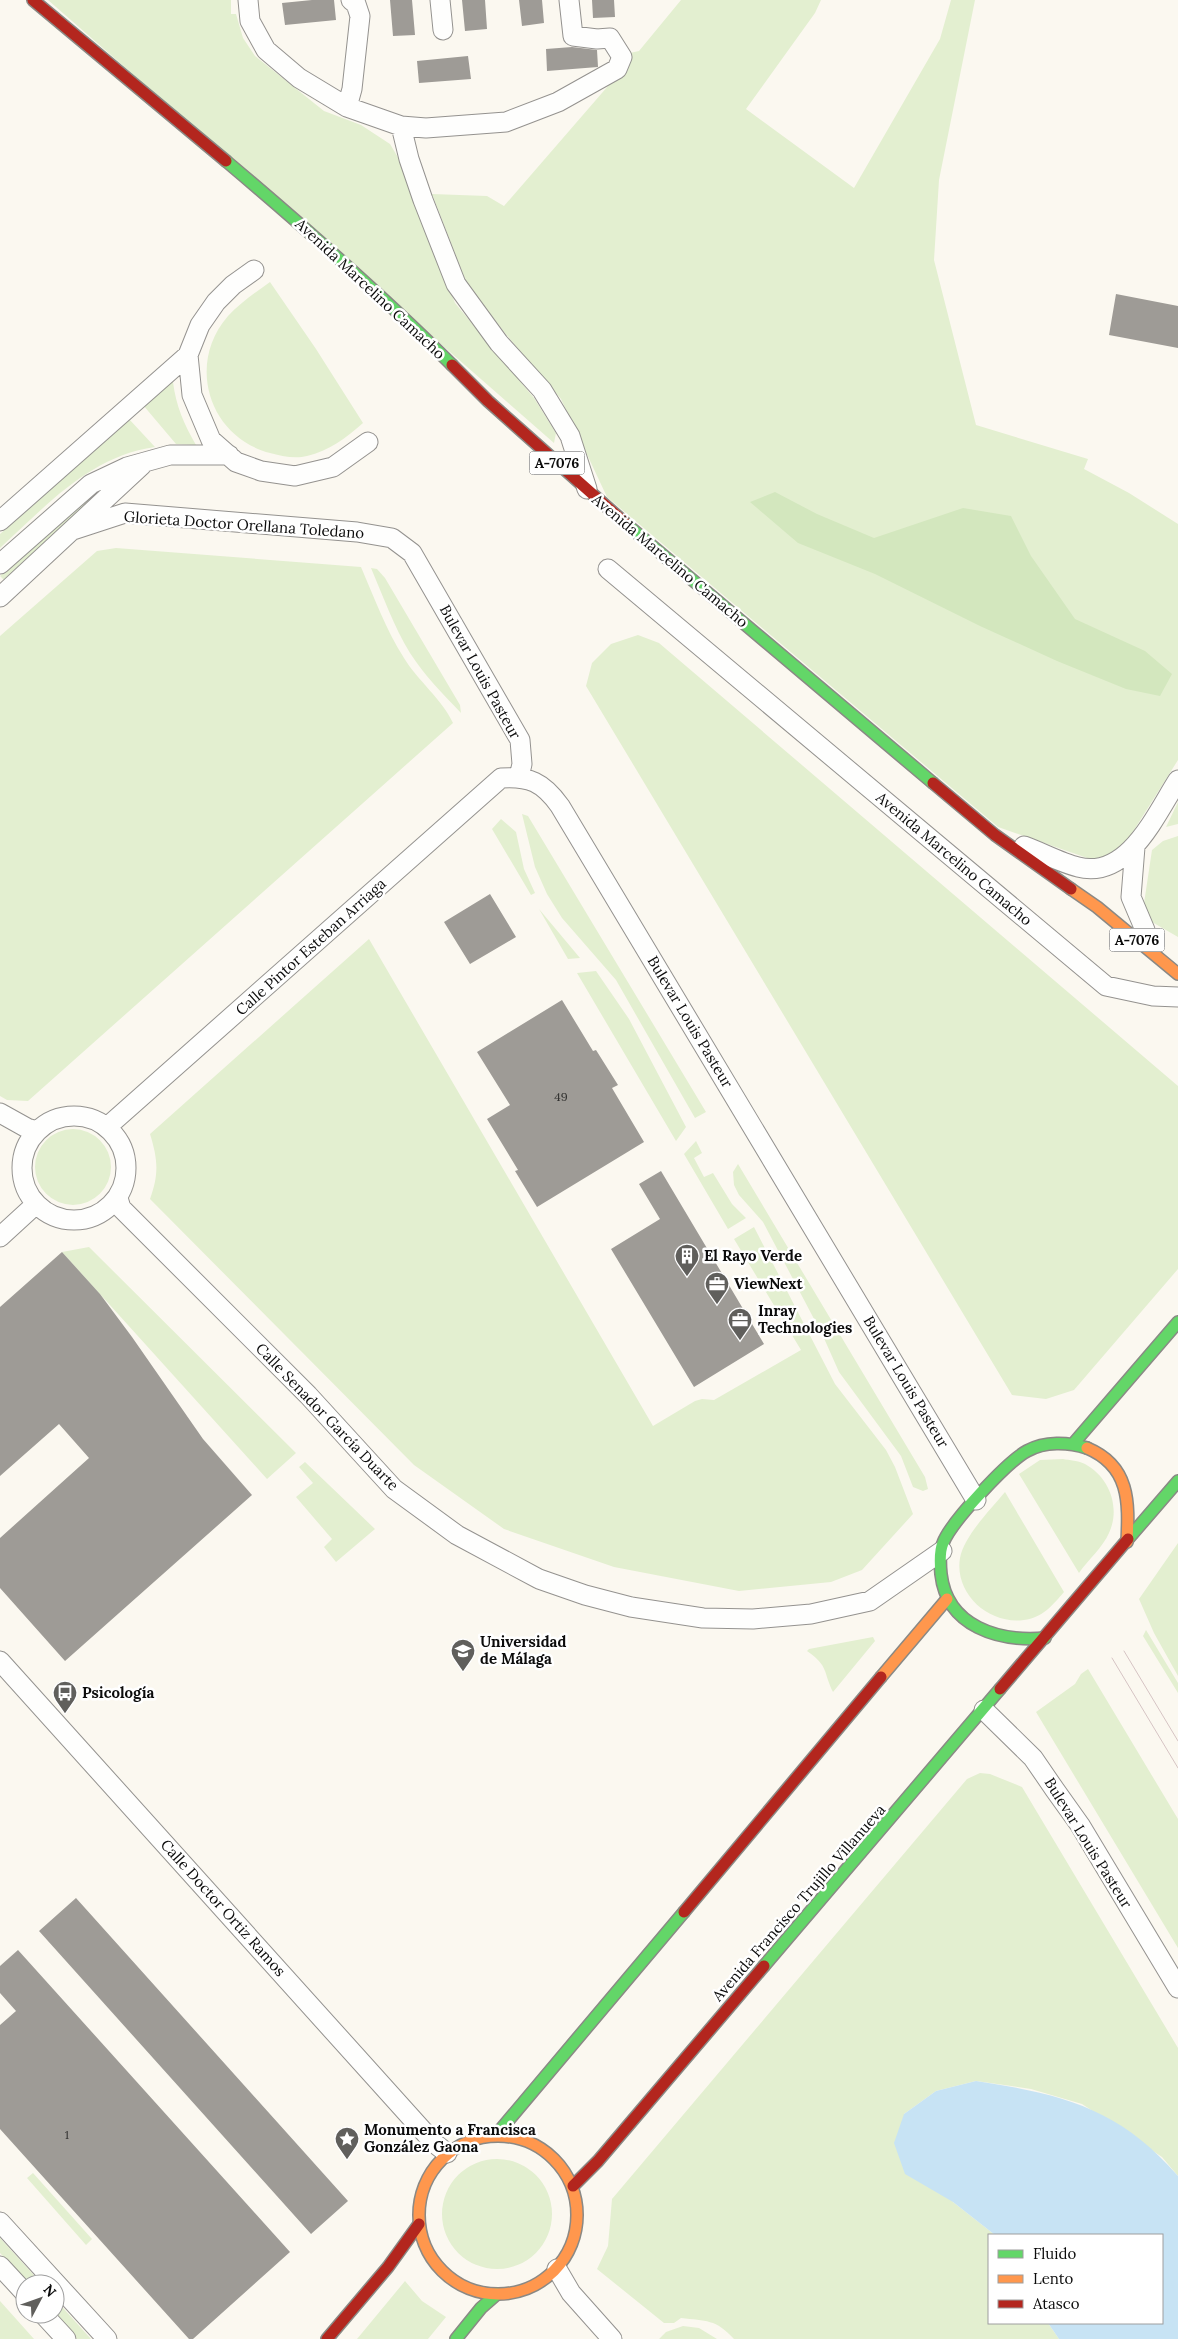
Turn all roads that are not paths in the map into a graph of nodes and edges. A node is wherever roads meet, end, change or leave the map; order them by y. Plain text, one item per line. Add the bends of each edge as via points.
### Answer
1 (33, 0) edge
2 (248, 0) edge
3 (351, 0) edge
4 (440, 0) edge
5 (569, 0) edge
6 (443, 30) dead end
7 (347, 107) junction
8 (401, 126) junction
9 (254, 270) dead end
10 (188, 355) junction
11 (368, 442) dead end
12 (228, 455) junction
13 (146, 461) junction
14 (588, 492) junction
15 (0, 521) edge
16 (72, 530) junction
17 (412, 553) joint
18 (0, 564) edge
19 (608, 569) dead end
20 (0, 596) edge
21 (519, 777) junction
22 (1178, 780) edge
23 (995, 835) junction
24 (1135, 847) junction
25 (1097, 907) junction
26 (1152, 933) joint
27 (1178, 974) edge
28 (1178, 997) edge
29 (0, 1113) edge
30 (107, 1128) junction
31 (37, 1130) junction
32 (118, 1198) junction
33 (36, 1204) junction
34 (0, 1237) edge
35 (1178, 1322) edge
36 (1073, 1444) junction
37 (1178, 1481) edge
38 (976, 1500) junction
39 (1127, 1542) junction
40 (942, 1551) junction
41 (947, 1599) junction
42 (1045, 1638) junction
43 (0, 1661) edge
44 (984, 1710) junction
45 (1178, 1988) edge
46 (496, 2135) junction
47 (447, 2153) junction
48 (572, 2186) junction
49 (0, 2222) edge
50 (419, 2224) junction
51 (0, 2266) edge
52 (557, 2269) junction
53 (15, 2283) edge
54 (498, 2294) junction
55 (52, 2324) edge
56 (66, 2339) edge
57 (107, 2339) edge
58 (327, 2339) edge
59 (456, 2339) edge
60 (612, 2339) edge

1 - 14 street, Avenida Marcelino Camacho / A-7076 via 327,246
2 - 7 street via 250,20 266,50 299,78
3 - 7 street via 360,16 352,90
4 - 6 street
5 - 8 street via 573,36 610,38 622,57 617,69 558,102 506,122 426,128
7 - 8 street
8 - 14 street via 414,175 456,284 499,343 542,390 570,436
9 - 10 street via 216,302 200,325
10 - 12 street via 192,395 211,440
10 - 15 street
11 - 12 street via 333,467 295,476 261,471 236,462
12 - 13 street via 170,454
13 - 16 street
13 - 18 street via 91,484
14 - 23 street, Avenida Marcelino Camacho / A-7076
16 - 17 street, Glorieta Doctor Orellana Toledano via 125,513 357,532 392,538
16 - 20 street
17 - 21 street, Bulevar Louis Pasteur via 520,740 522,764
19 - 28 street, Avenida Marcelino Camacho via 1106,986 1153,996
21 - 30 street, Calle Pintor Esteban Arriaga via 501,778 488,788
21 - 38 street, Bulevar Louis Pasteur via 534,781 550,792 560,806
22 - 24 street
23 - 24 street via 1078,868 1098,869
23 - 25 street, Avenida Marcelino Camacho / A-7076
24 - 26 street via 1131,897
25 - 26 street, Avenida Marcelino Camacho / A-7076
25 - 27 street, Avenida Marcelino Camacho / A-7076
29 - 31 street
30 - 31 street via 94,1119 79,1116 56,1119
30 - 32 street via 118,1139 127,1169
31 - 33 street via 22,1158 25,1188
32 - 33 street via 92,1218 76,1221 60,1219
32 - 40 street, Calle Senador García Duarte via 121,1208 308,1395 394,1489 457,1535 539,1578 631,1607 703,1618 753,1619 811,1614 870,1601
33 - 34 street
35 - 36 street
36 - 38 street via 1044,1444 1026,1451
36 - 39 street via 1104,1457 1123,1480 1129,1503
37 - 39 street
38 - 40 street via 943,1543
39 - 42 street, Avenida Francisco Trujillo Villanueva
40 - 41 street via 942,1584
41 - 42 street via 972,1625 997,1636 1020,1641
41 - 46 street
42 - 44 street, Avenida Francisco Trujillo Villanueva
43 - 47 street, Calle Doctor Ortiz Ramos via 434,2143
44 - 45 street, Bulevar Louis Pasteur via 1033,1758 1080,1825
44 - 48 street, Avenida Francisco Trujillo Villanueva via 598,2161
46 - 47 street via 470,2140
46 - 48 street via 520,2138 543,2148 560,2165
47 - 50 street via 430,2173 423,2190
48 - 52 street via 578,2208 576,2230 569,2251
49 - 57 street
50 - 54 street via 425,2246 437,2265 461,2284
50 - 58 street via 388,2267
51 - 53 street
52 - 54 street via 526,2289
52 - 60 street via 571,2293
54 - 59 street via 481,2308
55 - 56 street

